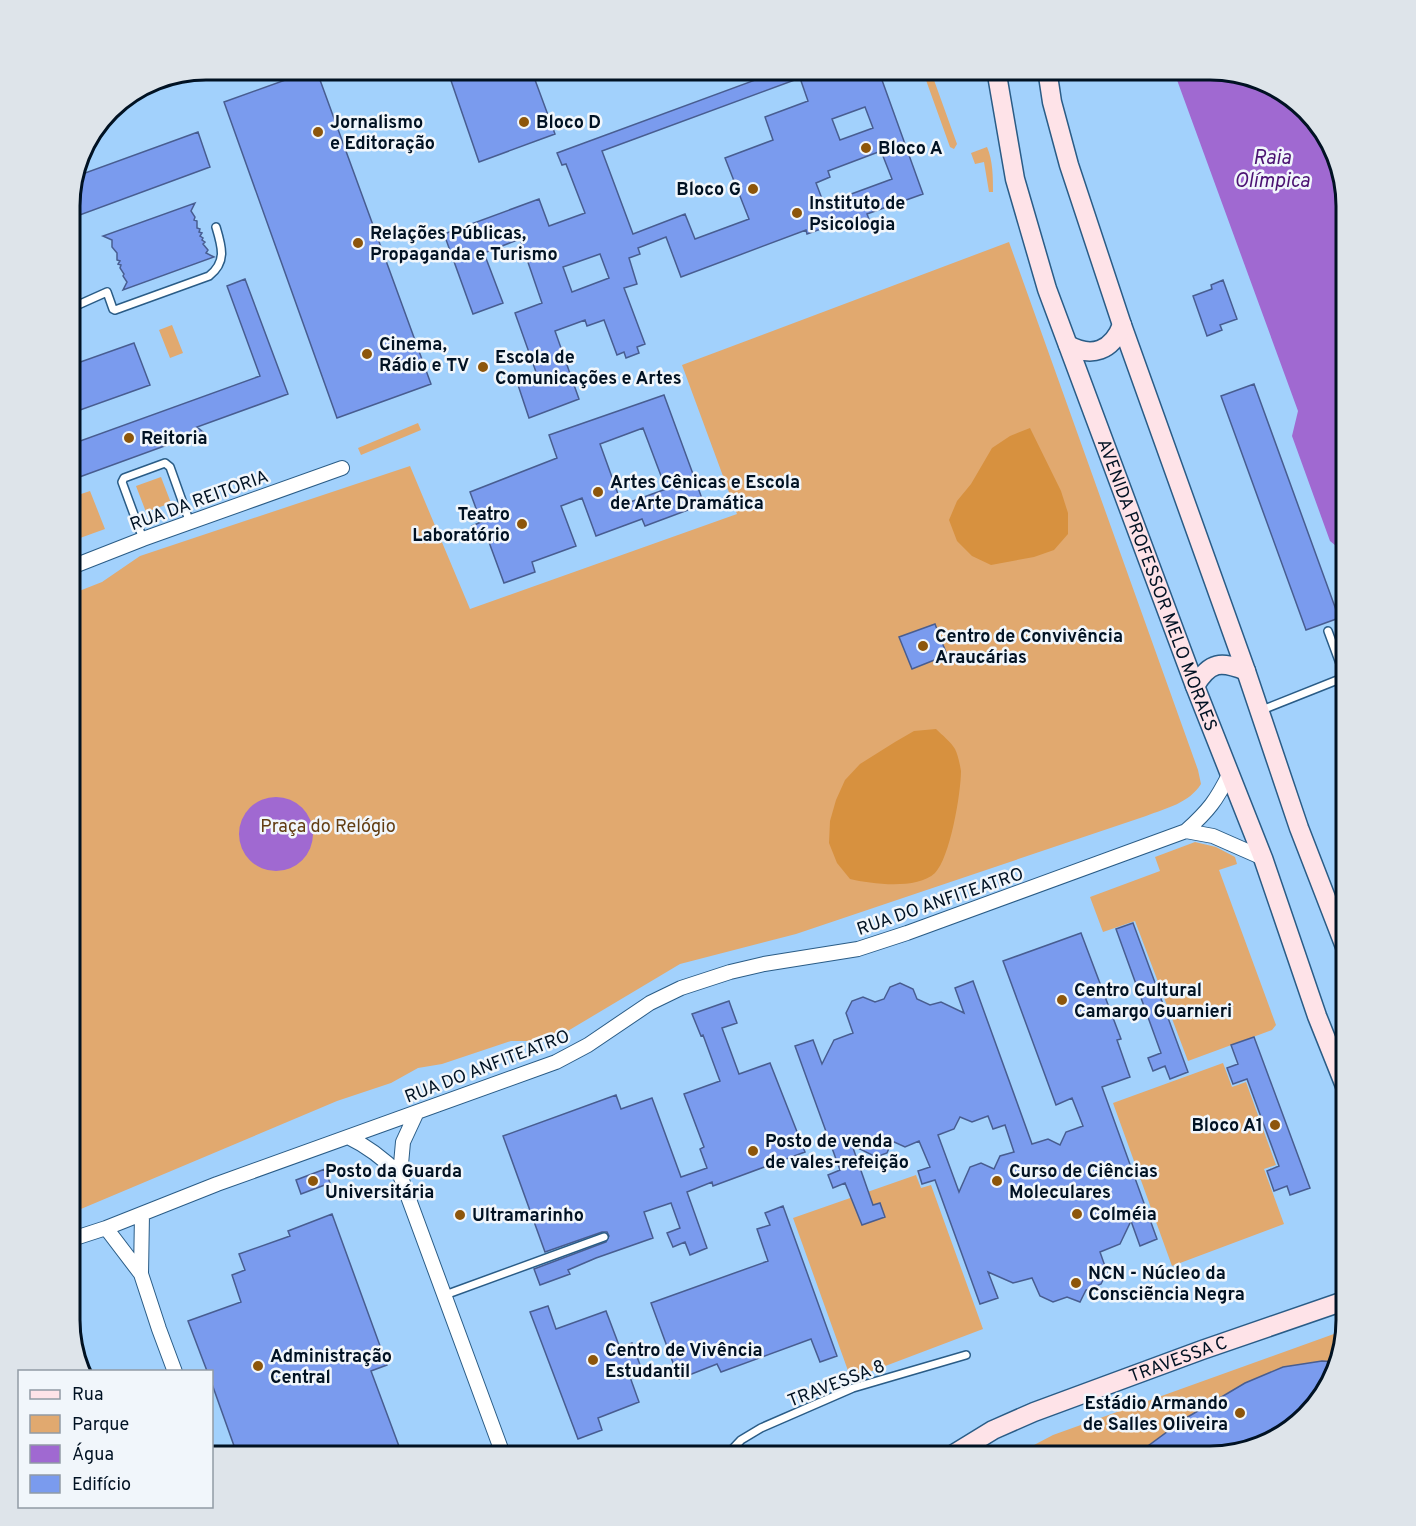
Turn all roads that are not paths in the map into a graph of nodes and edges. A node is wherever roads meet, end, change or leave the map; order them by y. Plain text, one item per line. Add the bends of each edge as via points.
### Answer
1 (998, 80) edge
2 (1049, 80) edge
3 (216, 227) dead end
4 (80, 304) edge
5 (1122, 325) junction
6 (1068, 345) junction
7 (342, 468) dead end
8 (190, 523) junction
9 (143, 539) junction
10 (80, 564) edge
11 (1328, 631) dead end
12 (1336, 653) edge
13 (1246, 672) junction
14 (1336, 681) edge
15 (1195, 686) junction
16 (1259, 711) junction
17 (1230, 773) junction
18 (1186, 831) junction
19 (1263, 858) junction
20 (1336, 924) edge
21 (1336, 1064) edge
22 (416, 1114) junction
23 (348, 1137) junction
24 (400, 1175) junction
25 (142, 1214) junction
26 (106, 1228) junction
27 (80, 1236) edge
28 (604, 1237) dead end
29 (141, 1274) junction
30 (445, 1295) junction
31 (1336, 1304) edge
32 (966, 1355) dead end
33 (175, 1370) edge
34 (500, 1446) edge
35 (735, 1446) edge
36 (967, 1446) edge

1 - 6 street, AVENIDA PROFESSOR MELO MORAES via 1015,179
2 - 5 street via 1069,165
3 - 4 lane via 222,256 209,276 115,309 107,292
5 - 6 street via 1110,344 1099,350 1089,352
5 - 13 street
6 - 15 street, AVENIDA PROFESSOR MELO MORAES
7 - 8 street, RUA DA REITORIA
8 - 9 street, RUA DA REITORIA
8 - 9 lane via 165,463 122,482
9 - 10 street, RUA DA REITORIA
11 - 12 lane
13 - 15 street via 1217,664
13 - 16 street
14 - 16 lane
15 - 17 street, AVENIDA PROFESSOR MELO MORAES
16 - 20 street
17 - 18 street, RUA DO ANFITEATRO via 1217,800
17 - 19 street, AVENIDA PROFESSOR MELO MORAES
18 - 19 street via 1213,836
18 - 22 street, RUA DO ANFITEATRO via 858,949 764,964 681,988 556,1062
19 - 21 street, AVENIDA PROFESSOR MELO MORAES
22 - 23 street, RUA DO ANFITEATRO
22 - 24 street via 403,1142
23 - 24 street via 368,1146
23 - 25 street, RUA DO ANFITEATRO
24 - 30 street
25 - 26 street, RUA DO ANFITEATRO
25 - 29 street
26 - 27 street, RUA DO ANFITEATRO
26 - 29 street
28 - 30 lane
29 - 33 street
30 - 34 street
31 - 36 street, TRAVESSA C via 1034,1412
32 - 35 lane, TRAVESSA 8 via 853,1388 761,1428

